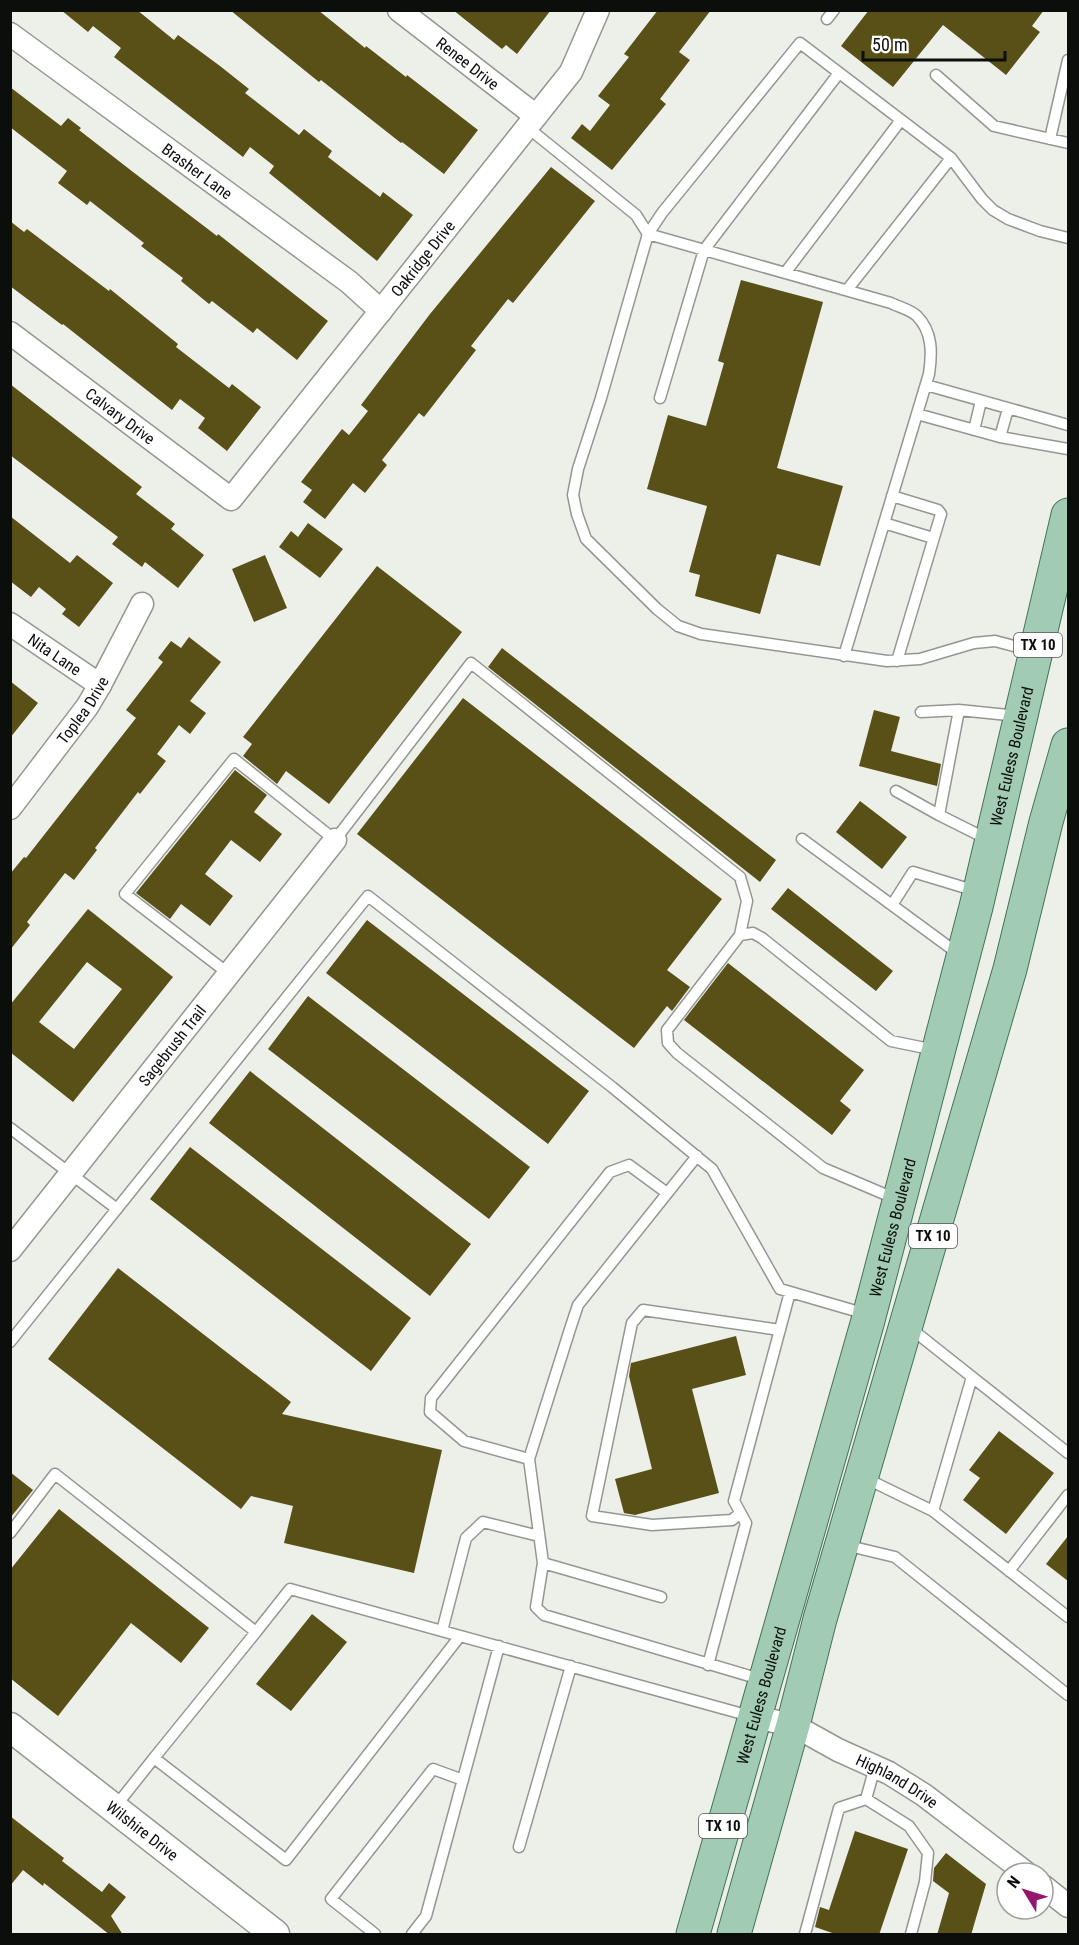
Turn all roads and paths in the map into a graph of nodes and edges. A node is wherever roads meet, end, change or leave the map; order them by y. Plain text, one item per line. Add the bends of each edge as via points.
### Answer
1 (399, 10) edge
2 (598, 10) edge
3 (10, 34) edge
4 (1068, 60) edge
5 (840, 73) junction
6 (936, 75) dead end
7 (901, 120) junction
8 (532, 122) junction
9 (1050, 139) junction
10 (1068, 143) edge
11 (951, 158) junction
12 (648, 234) junction
13 (1068, 238) edge
14 (704, 250) junction
15 (785, 273) junction
16 (847, 290) junction
17 (381, 311) junction
18 (10, 333) edge
19 (926, 386) junction
20 (660, 398) dead end
21 (981, 401) junction
22 (1008, 408) junction
23 (917, 414) junction
24 (1068, 426) edge
25 (974, 430) junction
26 (1000, 437) junction
27 (1068, 449) edge
28 (892, 496) junction
29 (231, 499) joint
30 (1068, 515) edge
31 (884, 523) junction
32 (933, 537) junction
33 (142, 604) dead end
34 (10, 624) edge
35 (1036, 652) junction
36 (844, 656) junction
37 (897, 661) junction
38 (100, 685) junction
39 (959, 710) junction
40 (921, 712) dead end
41 (1021, 716) junction
42 (1066, 766) edge
43 (896, 791) dead end
44 (10, 808) edge
45 (939, 815) junction
46 (802, 839) dead end
47 (335, 840) junction
48 (992, 842) junction
49 (979, 892) junction
50 (892, 905) junction
51 (740, 935) junction
52 (963, 956) junction
53 (229, 974) junction
54 (938, 1051) junction
55 (10, 1128) edge
56 (697, 1156) junction
57 (71, 1175) junction
58 (667, 1193) junction
59 (899, 1200) junction
60 (117, 1209) junction
61 (10, 1250) edge
62 (790, 1292) junction
63 (869, 1314) junction
64 (907, 1326) junction
65 (780, 1330) junction
66 (10, 1341) edge
67 (972, 1377) junction
68 (1068, 1453) edge
69 (529, 1459) junction
70 (862, 1476) junction
71 (1068, 1495) edge
72 (933, 1511) junction
73 (740, 1513) junction
74 (10, 1533) edge
75 (539, 1536) junction
76 (842, 1544) junction
77 (543, 1563) junction
78 (1009, 1571) junction
79 (661, 1597) dead end
80 (1068, 1617) edge
81 (442, 1631) junction
82 (256, 1632) junction
83 (459, 1636) junction
84 (498, 1646) junction
85 (708, 1665) junction
86 (571, 1666) junction
87 (764, 1680) junction
88 (1068, 1695) edge
89 (754, 1717) junction
90 (793, 1725) junction
91 (10, 1727) edge
92 (154, 1758) junction
93 (875, 1767) junction
94 (463, 1780) junction
95 (866, 1799) junction
96 (115, 1807) junction
97 (519, 1847) dead end
98 (1010, 1861) edge
99 (1055, 1896) edge
100 (1068, 1906) edge
101 (734, 1934) edge
102 (275, 1935) edge
103 (375, 1935) edge
104 (412, 1935) edge
105 (693, 1935) edge
106 (805, 1935) edge
107 (911, 1935) edge

1 - 8 street, Renee Drive
2 - 8 street, Oakridge Drive via 571,72
3 - 17 street, Brasher Lane via 349,282
4 - 9 lane
5 - 7 lane
5 - 12 lane via 800,43
5 - 14 lane
6 - 9 lane via 994,126
7 - 11 lane
7 - 15 lane
8 - 12 lane via 636,215
8 - 17 street, Oakridge Drive
9 - 10 lane
11 - 13 lane via 993,210 1040,231
11 - 16 lane
12 - 14 lane
12 - 36 lane via 578,469 573,495 586,539 678,626 700,634
14 - 15 lane
14 - 20 lane
15 - 16 lane
16 - 19 lane via 916,315 933,351
17 - 29 street, Oakridge Drive
18 - 29 street, Calvary Drive
19 - 21 lane
19 - 23 lane
21 - 22 lane
21 - 25 lane
22 - 24 lane
22 - 26 lane
23 - 25 lane
23 - 28 lane
25 - 26 lane
26 - 27 lane
28 - 31 lane
28 - 32 lane via 938,510 941,514
30 - 35 main road, West Euless Boulevard / TX 10
31 - 32 lane
31 - 36 lane
32 - 37 lane
33 - 38 street, Toplea Drive
34 - 38 street, Nita Lane
35 - 37 lane via 995,641
35 - 41 main road, West Euless Boulevard / TX 10
36 - 37 lane
38 - 44 street, Toplea Drive
39 - 40 lane
39 - 41 lane
39 - 45 lane
41 - 42 main road via 1033,763
41 - 48 main road, West Euless Boulevard / TX 10
42 - 64 main road, TX 10 via 1046,822 1010,969
43 - 45 lane
45 - 48 lane
46 - 50 lane
47 - 51 lane via 471,663 740,877 747,901
47 - 53 street, Sagebrush Trail
47 - 53 lane via 234,759 125,894
48 - 49 main road, West Euless Boulevard / TX 10
49 - 50 lane via 913,872
49 - 52 main road, West Euless Boulevard / TX 10
50 - 52 lane
51 - 54 lane via 753,933 762,938 891,1041
51 - 59 lane via 667,1030 668,1043 823,1167
52 - 54 main road, West Euless Boulevard / TX 10
53 - 57 street, Sagebrush Trail
54 - 59 main road, West Euless Boulevard / TX 10
55 - 57 lane
56 - 58 lane
56 - 60 lane via 368,896
56 - 62 lane via 712,1169 780,1289
57 - 60 lane
57 - 61 street, Sagebrush Trail
58 - 69 lane via 578,1305
58 - 69 lane via 629,1165 610,1172 431,1398 430,1412 464,1441
59 - 63 main road, West Euless Boulevard / TX 10
60 - 66 lane
62 - 63 lane
62 - 65 lane
63 - 87 main road, West Euless Boulevard / TX 10
64 - 67 lane
64 - 70 main road, TX 10
65 - 73 lane via 734,1501
65 - 73 lane via 643,1310 632,1323 592,1516 652,1525 732,1520
67 - 68 lane
67 - 72 lane
69 - 75 lane
70 - 72 lane
70 - 76 main road, TX 10
71 - 78 lane
72 - 78 lane
73 - 85 lane via 746,1523
74 - 82 lane via 55,1474
75 - 77 lane
75 - 81 lane via 483,1522 466,1538
76 - 88 lane via 895,1557
76 - 90 main road, TX 10
77 - 79 lane
77 - 85 lane via 536,1607 544,1615
78 - 80 lane
81 - 82 lane via 290,1589
81 - 83 lane
82 - 92 lane
83 - 84 lane
83 - 92 lane via 286,1860
84 - 86 lane
84 - 94 lane
85 - 87 lane
86 - 89 lane
86 - 97 lane
87 - 89 main road, West Euless Boulevard / TX 10
89 - 90 street, Highland Drive
89 - 105 main road, West Euless Boulevard / TX 10
90 - 93 street, Highland Drive
90 - 101 main road, TX 10
91 - 96 street, Wilshire Drive
92 - 96 lane
93 - 95 lane
93 - 98 street, Highland Drive via 924,1795
94 - 103 lane via 433,1769 331,1899
94 - 104 lane via 426,1916
95 - 106 lane via 839,1808
95 - 107 lane via 909,1826 928,1853
96 - 102 street, Wilshire Drive
99 - 100 street

